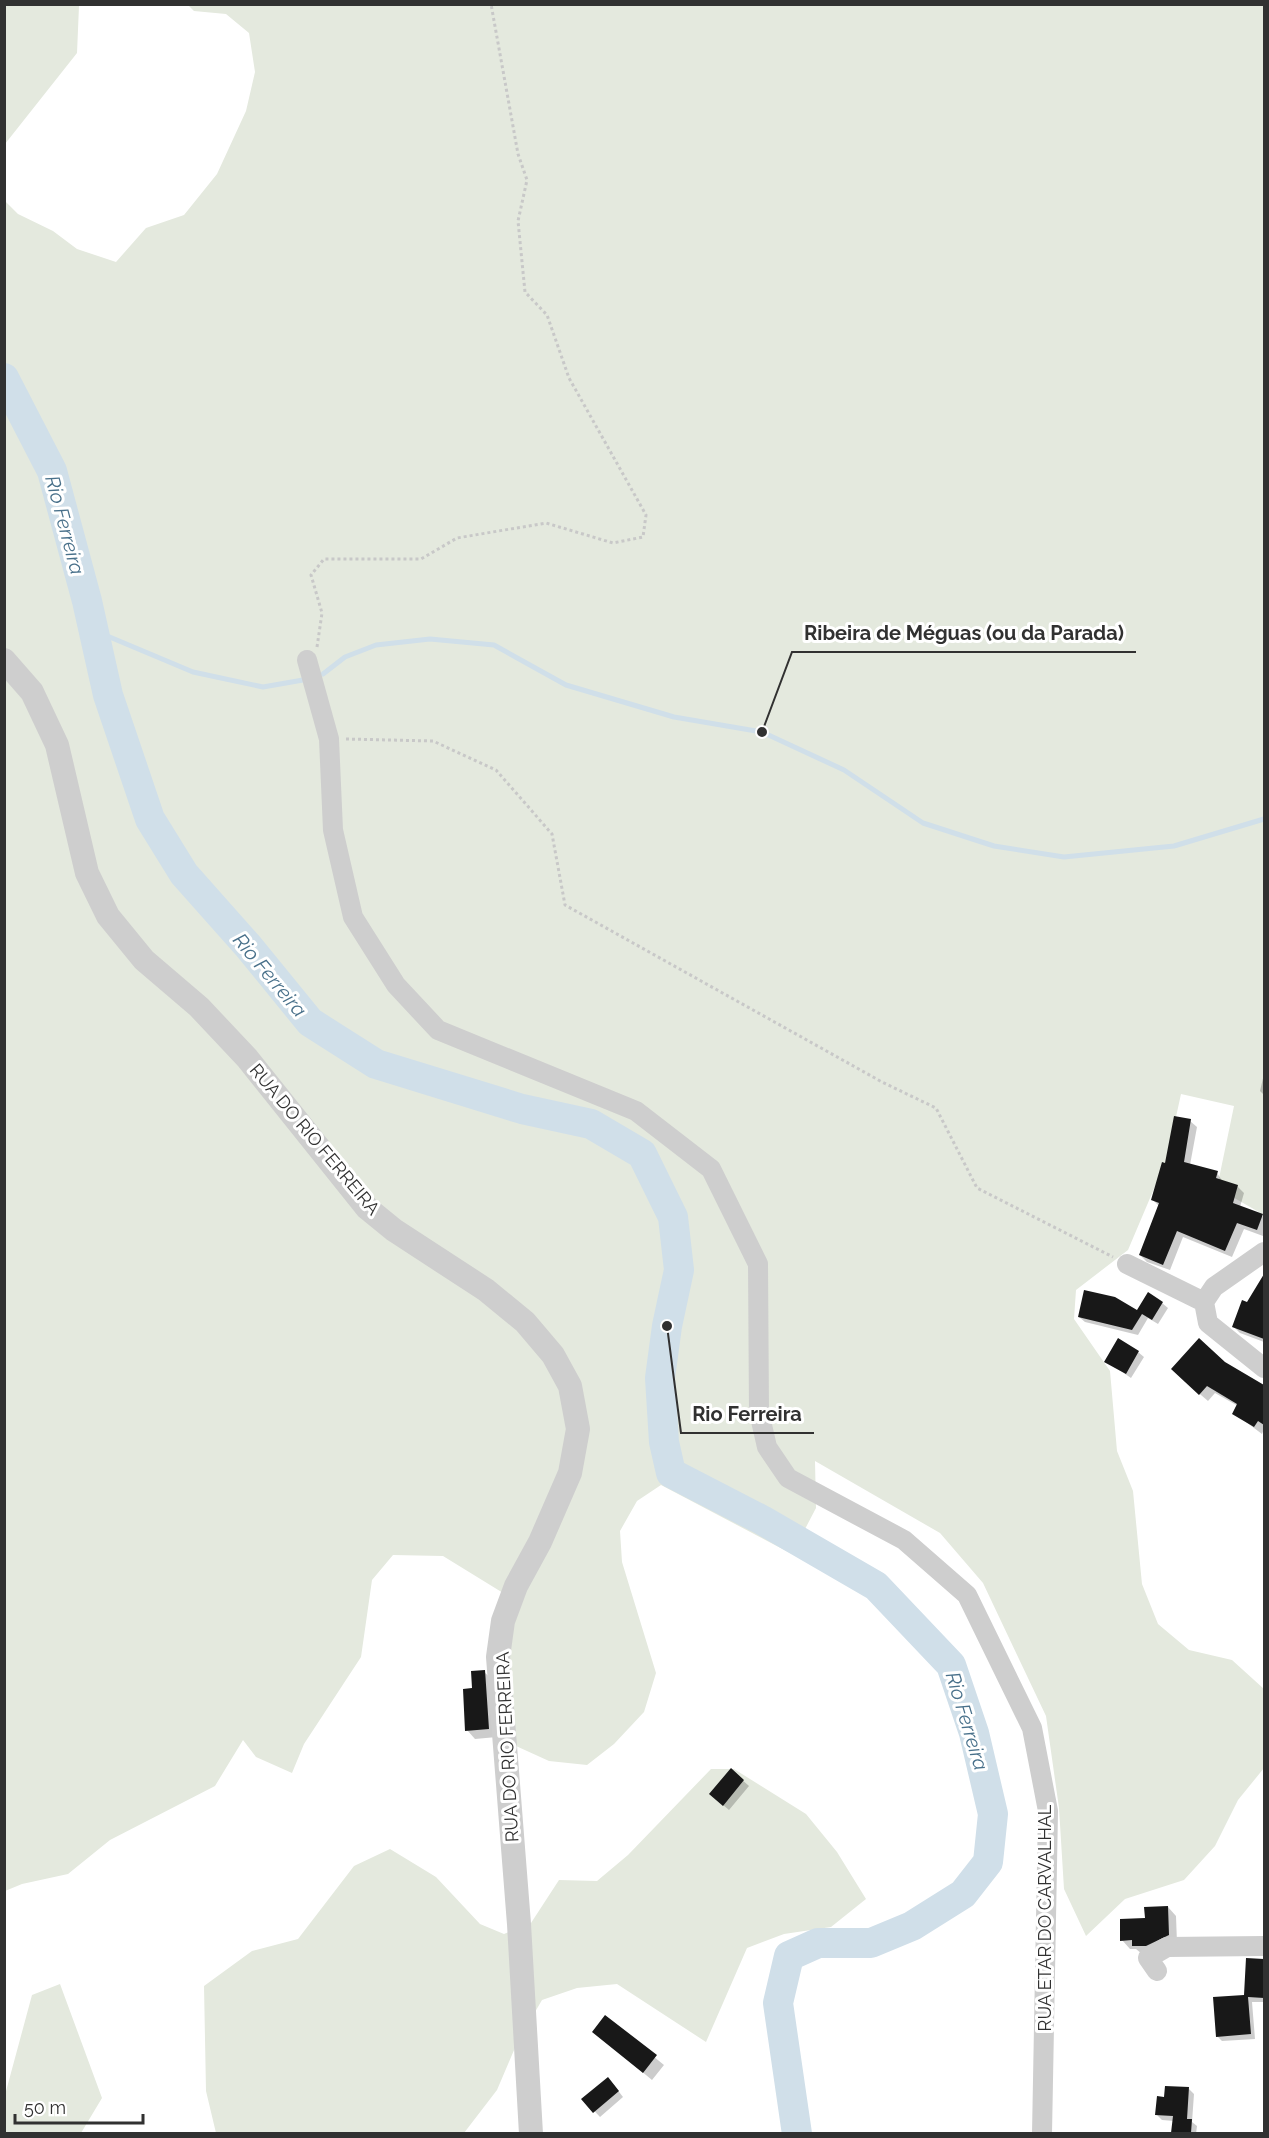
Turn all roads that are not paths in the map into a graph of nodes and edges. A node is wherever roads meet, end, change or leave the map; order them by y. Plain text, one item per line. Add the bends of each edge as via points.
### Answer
1 (4, 660) edge
2 (308, 660) road end
3 (1264, 1252) edge
4 (1126, 1264) road end
5 (1204, 1302) junction
6 (1264, 1368) edge
7 (1264, 1946) edge
8 (1157, 1971) dead end
9 (531, 2133) edge
10 (1042, 2133) edge

1 - 9 street, RUA DO RIO FERREIRA via 32,692 57,745 87,873 108,916 144,960 199,1007 247,1058 367,1208 486,1290 525,1322 553,1355 570,1386 578,1429 570,1473 516,1586 503,1621 498,1656
2 - 10 street, RUA ETAR DO CARVALHAL via 329,739 333,830 352,916 396,985 438,1030 636,1111 711,1169 758,1264 759,1412 767,1447 788,1478 904,1540 967,1595 1032,1728 1048,1811
3 - 5 street via 1214,1287
4 - 5 street
5 - 6 street via 1208,1323
7 - 8 street via 1167,1947 1148,1958

